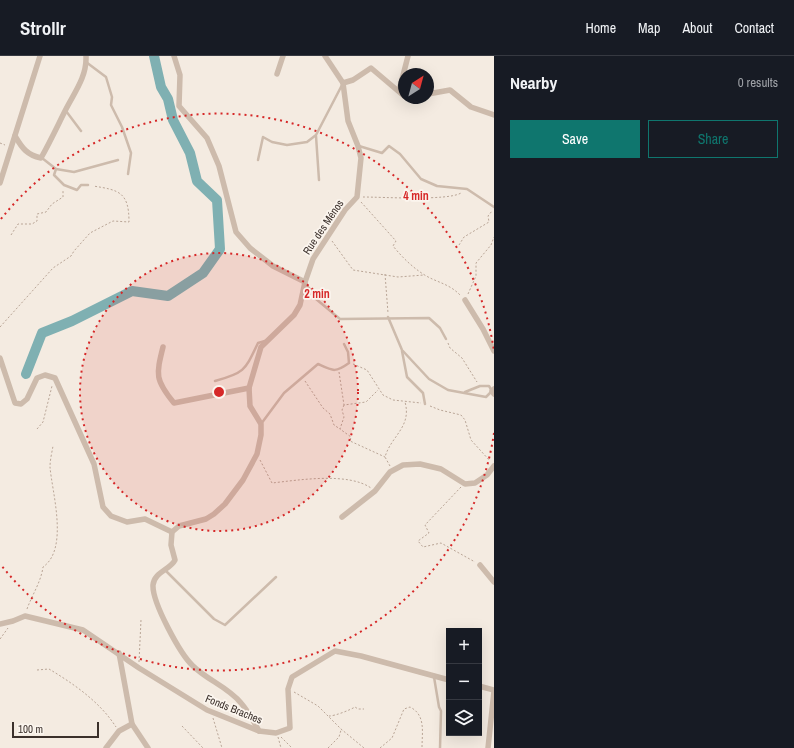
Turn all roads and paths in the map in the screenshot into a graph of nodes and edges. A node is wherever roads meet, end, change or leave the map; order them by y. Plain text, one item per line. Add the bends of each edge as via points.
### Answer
1 (40, 56) edge
2 (174, 56) edge
3 (283, 56) edge
4 (326, 56) edge
5 (408, 56) edge
6 (86, 59) edge
7 (405, 68) edge
8 (277, 74) dead end
9 (343, 83) junction
10 (398, 90) edge
11 (434, 93) edge
12 (65, 110) junction
13 (494, 115) edge
14 (81, 132) dead end
15 (316, 135) junction
16 (15, 136) junction
17 (358, 146) junction
18 (41, 158) junction
19 (118, 160) dead end
20 (258, 160) dead end
21 (56, 169) junction
22 (128, 174) dead end
23 (319, 180) dead end
24 (0, 183) edge
25 (64, 185) junction
26 (88, 185) joint
27 (467, 189) junction
28 (357, 197) junction
29 (494, 208) edge
30 (11, 235) dead end
31 (328, 236) junction
32 (494, 237) edge
33 (459, 245) dead end
34 (385, 274) junction
35 (424, 275) junction
36 (305, 282) junction
37 (465, 300) junction
38 (388, 317) junction
39 (0, 327) edge
40 (446, 338) joint
41 (266, 341) junction
42 (344, 344) dead end
43 (163, 347) dead end
44 (402, 350) junction
45 (494, 351) edge
46 (0, 358) edge
47 (349, 363) junction
48 (339, 370) junction
49 (303, 377) junction
50 (55, 378) junction
51 (215, 381) dead end
52 (480, 386) junction
53 (249, 388) junction
54 (379, 389) junction
55 (465, 392) junction
56 (493, 392) edge
57 (405, 401) junction
58 (425, 404) junction
59 (344, 405) junction
60 (260, 424) junction
61 (38, 428) dead end
62 (340, 429) junction
63 (53, 446) dead end
64 (257, 454) junction
65 (385, 457) junction
66 (494, 465) edge
67 (390, 472) junction
68 (465, 484) junction
69 (375, 491) junction
70 (342, 517) dead end
71 (172, 532) junction
72 (480, 565) joint
73 (165, 570) junction
74 (276, 577) dead end
75 (493, 579) edge
76 (25, 616) junction
77 (141, 620) dead end
78 (13, 621) junction
79 (0, 624) edge
80 (0, 639) edge
81 (119, 653) junction
82 (139, 668) junction
83 (38, 670) dead end
84 (434, 676) junction
85 (446, 679) edge
86 (482, 687) edge
87 (288, 688) junction
88 (494, 690) edge
89 (364, 709) dead end
90 (207, 710) junction
91 (328, 716) junction
92 (132, 724) junction
93 (182, 726) dead end
94 (341, 729) junction
95 (119, 731) junction
96 (259, 731) junction
97 (276, 733) junction
98 (106, 748) edge
99 (148, 748) edge
100 (204, 748) edge
101 (222, 748) edge
102 (281, 748) edge
103 (292, 748) edge
104 (328, 748) edge
105 (364, 748) edge
106 (380, 748) edge
107 (422, 748) edge
108 (440, 748) edge
109 (488, 748) edge

1 - 16 street
2 - 36 street via 180,75 179,106 207,138 220,166 236,232 250,248 273,266
3 - 8 street
4 - 9 street
5 - 7 street
6 - 12 street via 80,83
6 - 22 lane via 106,77 112,97 111,104 131,153
9 - 10 street via 353,80 371,68
9 - 15 lane
9 - 17 street, Rue des Ménos via 348,121
11 - 13 street via 450,90 471,107
12 - 14 lane
12 - 18 street via 56,134
15 - 20 lane via 307,142 287,145 263,137
15 - 23 lane
16 - 18 street via 23,150
16 - 24 street
17 - 27 lane via 382,153 389,146 400,154 421,179 437,186
17 - 28 street, Rue des Ménos via 361,158
18 - 21 lane
19 - 21 lane via 74,172
21 - 25 lane via 54,175
25 - 26 lane via 77,190 81,185
25 - 30 path via 62,197 46,212 37,214 37,221 32,224 18,224
26 - 39 path via 114,189 121,194 129,209 129,222 113,221 90,233 71,256 53,268
27 - 28 path via 455,197
27 - 29 lane
28 - 31 street, Rue des Ménos
28 - 35 path via 396,240 393,246 407,263
29 - 33 path via 488,216 489,222 464,237
31 - 34 path via 353,270
31 - 36 street, Rue des Ménos via 313,260
32 - 37 path via 491,245 476,263 476,276
34 - 35 path via 398,277
34 - 38 path
35 - 37 path via 453,287
36 - 38 lane via 316,299 340,319
36 - 41 street, Rue des Ménos via 300,304 294,315
37 - 45 street
38 - 40 lane via 429,318
38 - 44 lane
40 - 52 path via 450,348 462,358
41 - 51 lane via 258,343 247,364 236,376
41 - 53 street, Rue des Ménos via 261,347
42 - 47 lane
43 - 53 street via 157,371 161,388 174,403
44 - 55 lane via 429,379 448,390
44 - 58 lane via 407,377 423,393
46 - 50 street via 16,403 21,404 27,399 37,378 45,375
47 - 48 lane
47 - 54 path via 367,370
48 - 49 lane via 332,371 318,364
48 - 59 path
49 - 60 lane via 284,393
49 - 62 path via 323,408 330,414 334,425
50 - 61 path via 43,422
50 - 71 street via 94,464 103,507 112,516 127,522 145,519
52 - 55 lane
52 - 56 lane via 489,386
53 - 60 street, Rue des Ménos via 250,406
54 - 57 path via 383,395
54 - 59 path via 366,402
55 - 56 lane via 486,398
57 - 58 path
57 - 65 path via 408,412 400,434 388,446
58 - 66 path via 461,415 466,420 471,440
59 - 62 path
60 - 64 street via 261,435
62 - 65 path via 351,437 350,441
63 - 76 path via 50,466 57,509 56,542 49,562 43,567 42,578 33,592
64 - 69 path via 272,483 327,479 364,484
64 - 71 street via 244,480 225,504 206,519 179,526
65 - 67 path via 390,465
66 - 68 street via 487,475 475,483
67 - 68 street via 403,465 420,464 441,469
67 - 69 street
68 - 72 path via 425,525 429,533 418,541 423,547 441,543
69 - 70 street
71 - 73 street via 171,545 175,560
72 - 75 street
73 - 74 lane via 214,619 225,625
73 - 96 street via 153,584 164,621 192,666 241,703
76 - 78 street
76 - 81 street, Fonds Braches via 83,630
77 - 82 path
78 - 79 street
78 - 80 path
81 - 82 street, Fonds Braches
81 - 92 street
82 - 90 street, Fonds Braches
83 - 95 path via 49,669 77,686
84 - 85 street
84 - 87 street via 335,651 292,677
84 - 108 lane via 441,711
86 - 88 street
87 - 91 path via 318,706
87 - 97 street via 290,728
88 - 109 street
89 - 91 path via 347,708 337,716
90 - 96 street, Fonds Braches
90 - 101 path via 213,718
91 - 94 path
92 - 95 street
92 - 99 street
93 - 100 path
94 - 104 path via 339,737
94 - 105 path
95 - 98 street
96 - 97 street, Fonds Braches
97 - 102 path
97 - 103 path
106 - 107 path via 392,738 404,709 410,707 419,713 422,721

